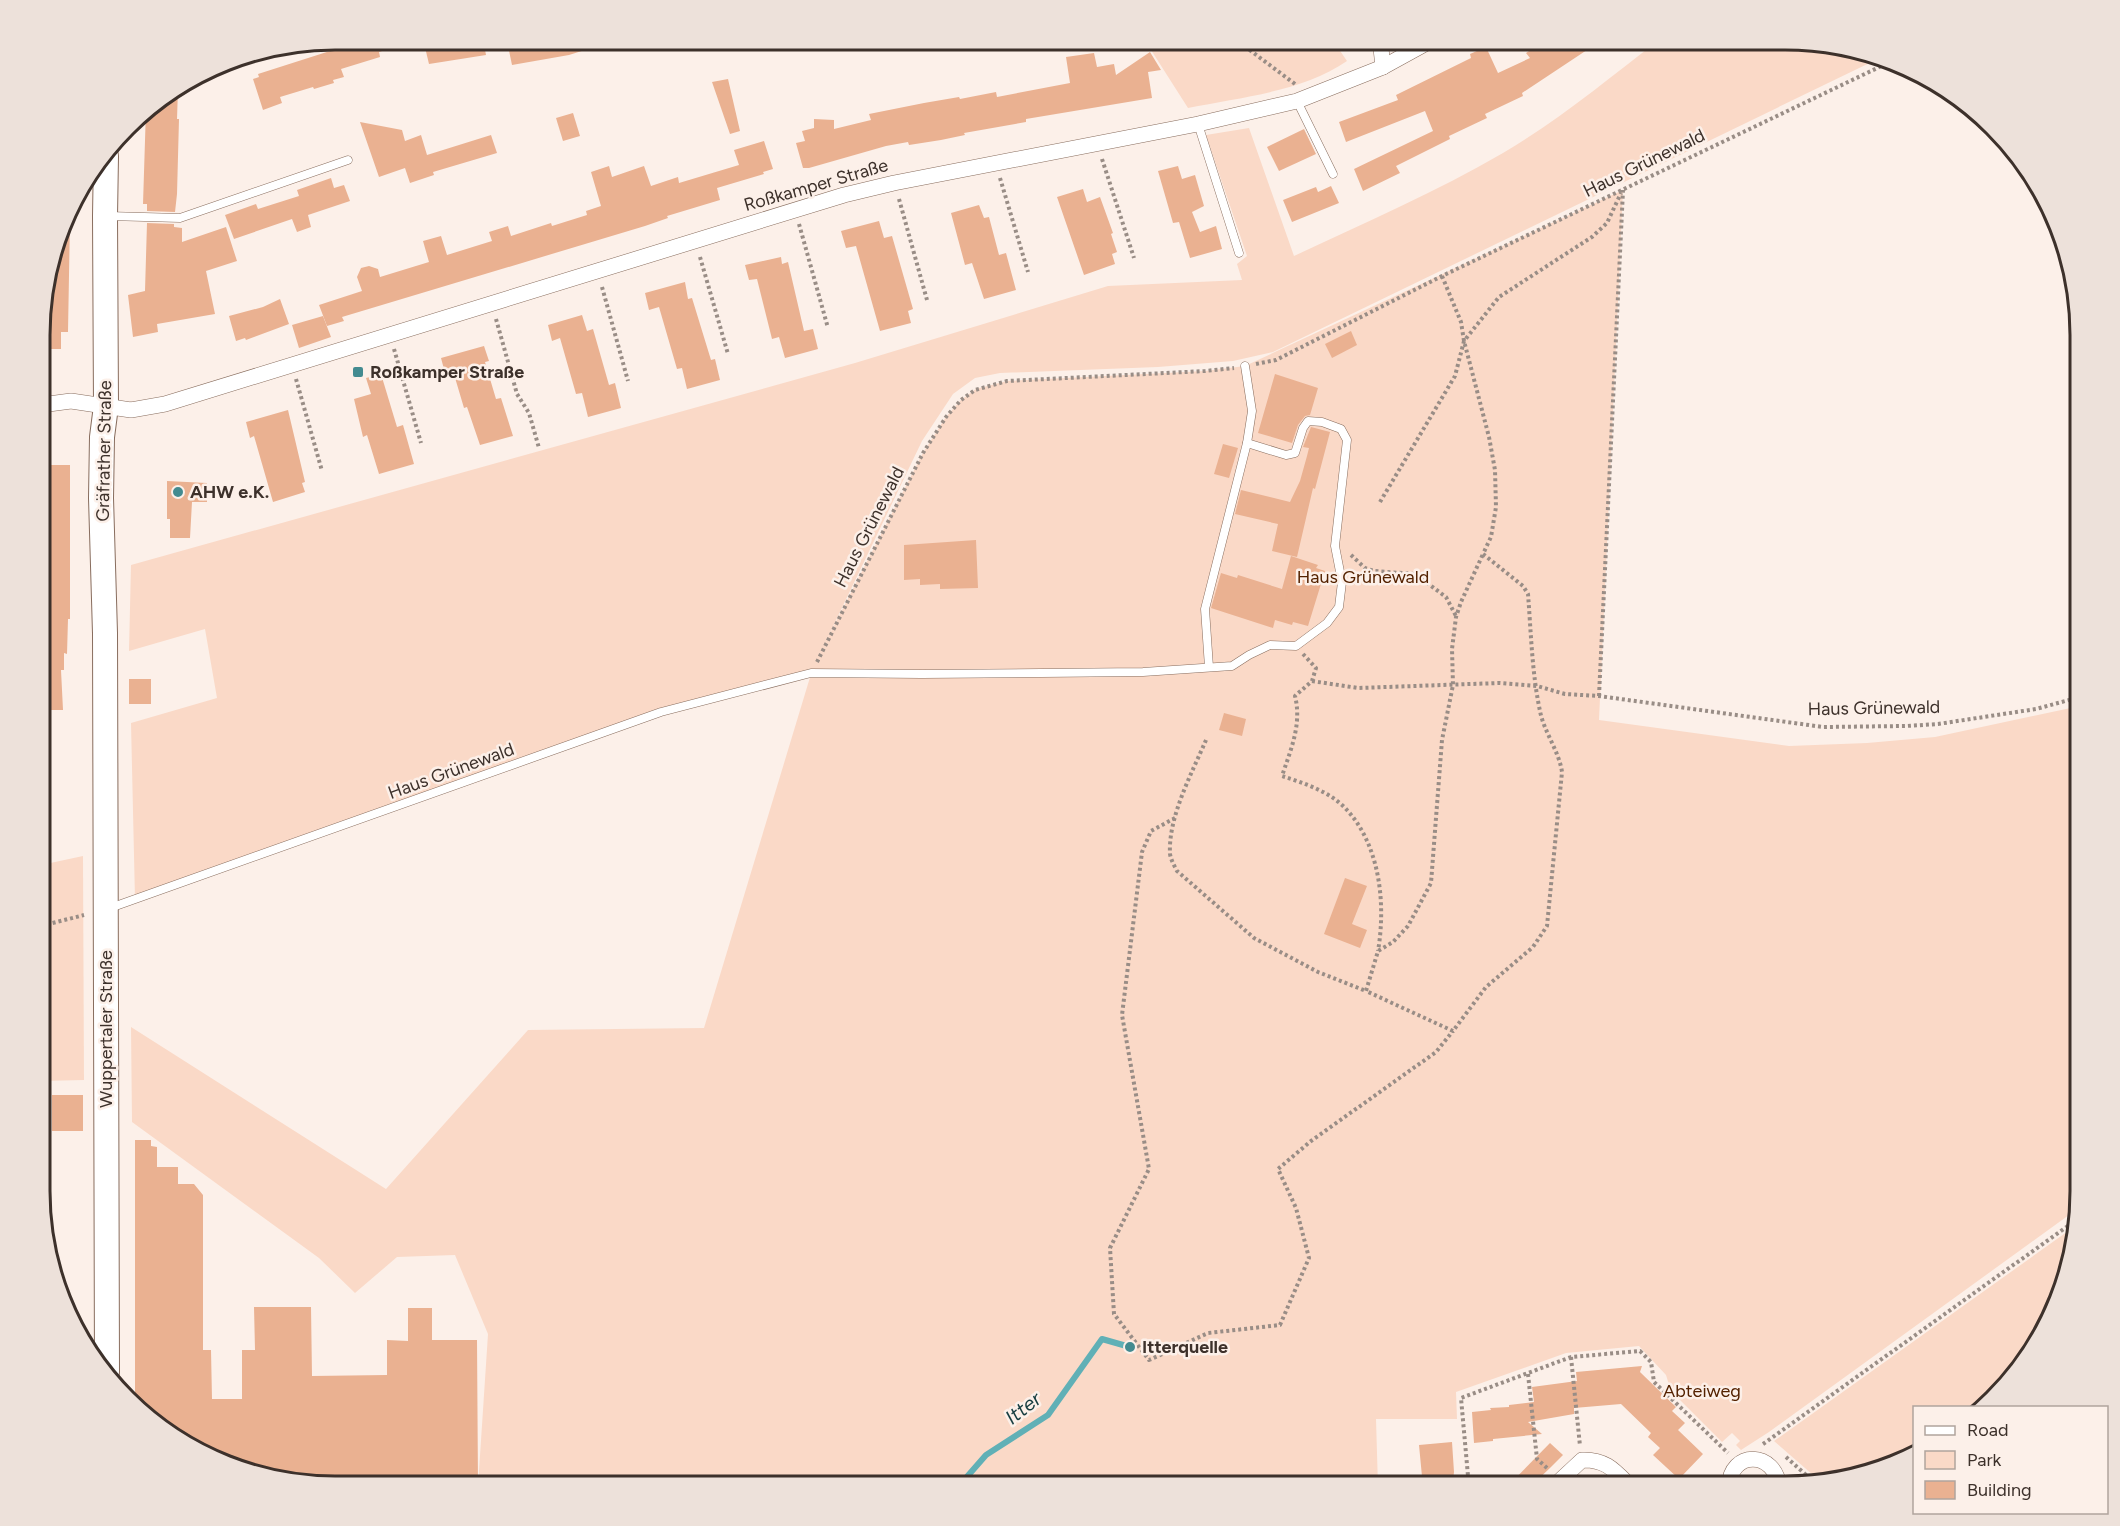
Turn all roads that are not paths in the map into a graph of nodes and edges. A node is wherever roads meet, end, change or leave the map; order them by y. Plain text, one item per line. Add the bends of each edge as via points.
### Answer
1 (1381, 50) edge
2 (1414, 50) edge
3 (1383, 67) junction
4 (1304, 98) junction
5 (1198, 124) junction
6 (348, 160) dead end
7 (106, 164) edge
8 (1333, 174) dead end
9 (105, 216) junction
10 (1239, 253) dead end
11 (1245, 366) road end
12 (50, 404) edge
13 (106, 406) junction
14 (1247, 443) junction
15 (1209, 667) junction
16 (104, 686) joint
17 (105, 910) junction
18 (107, 1363) edge
19 (1564, 1476) edge
20 (1620, 1476) edge
21 (1730, 1476) edge
22 (1777, 1476) edge

1 - 3 street
2 - 3 street, Roßkamper Straße
3 - 4 street, Roßkamper Straße
4 - 5 street, Roßkamper Straße
4 - 8 lane
5 - 10 lane
5 - 13 street, Roßkamper Straße via 894,183 795,209 147,408
6 - 9 lane via 180,218
7 - 9 main road, Gräfrather Straße
9 - 13 main road, Gräfrather Straße
11 - 14 lane via 1252,411
12 - 13 street, Roßkamper Straße via 71,401
13 - 16 main road, Gräfrather Straße via 101,498
14 - 15 lane via 1204,609
14 - 15 lane, Haus Grünewald via 1286,455 1294,453 1308,421 1341,429 1347,440 1335,546 1342,582 1339,607 1327,623 1296,646 1270,645 1232,666
15 - 17 lane, Haus Grünewald via 1143,672 811,673 661,712
16 - 17 main road, Wuppertaler Straße
17 - 18 main road, Wuppertaler Straße
19 - 20 street via 1582,1460 1606,1463
21 - 22 street via 1739,1463 1749,1460 1762,1461

